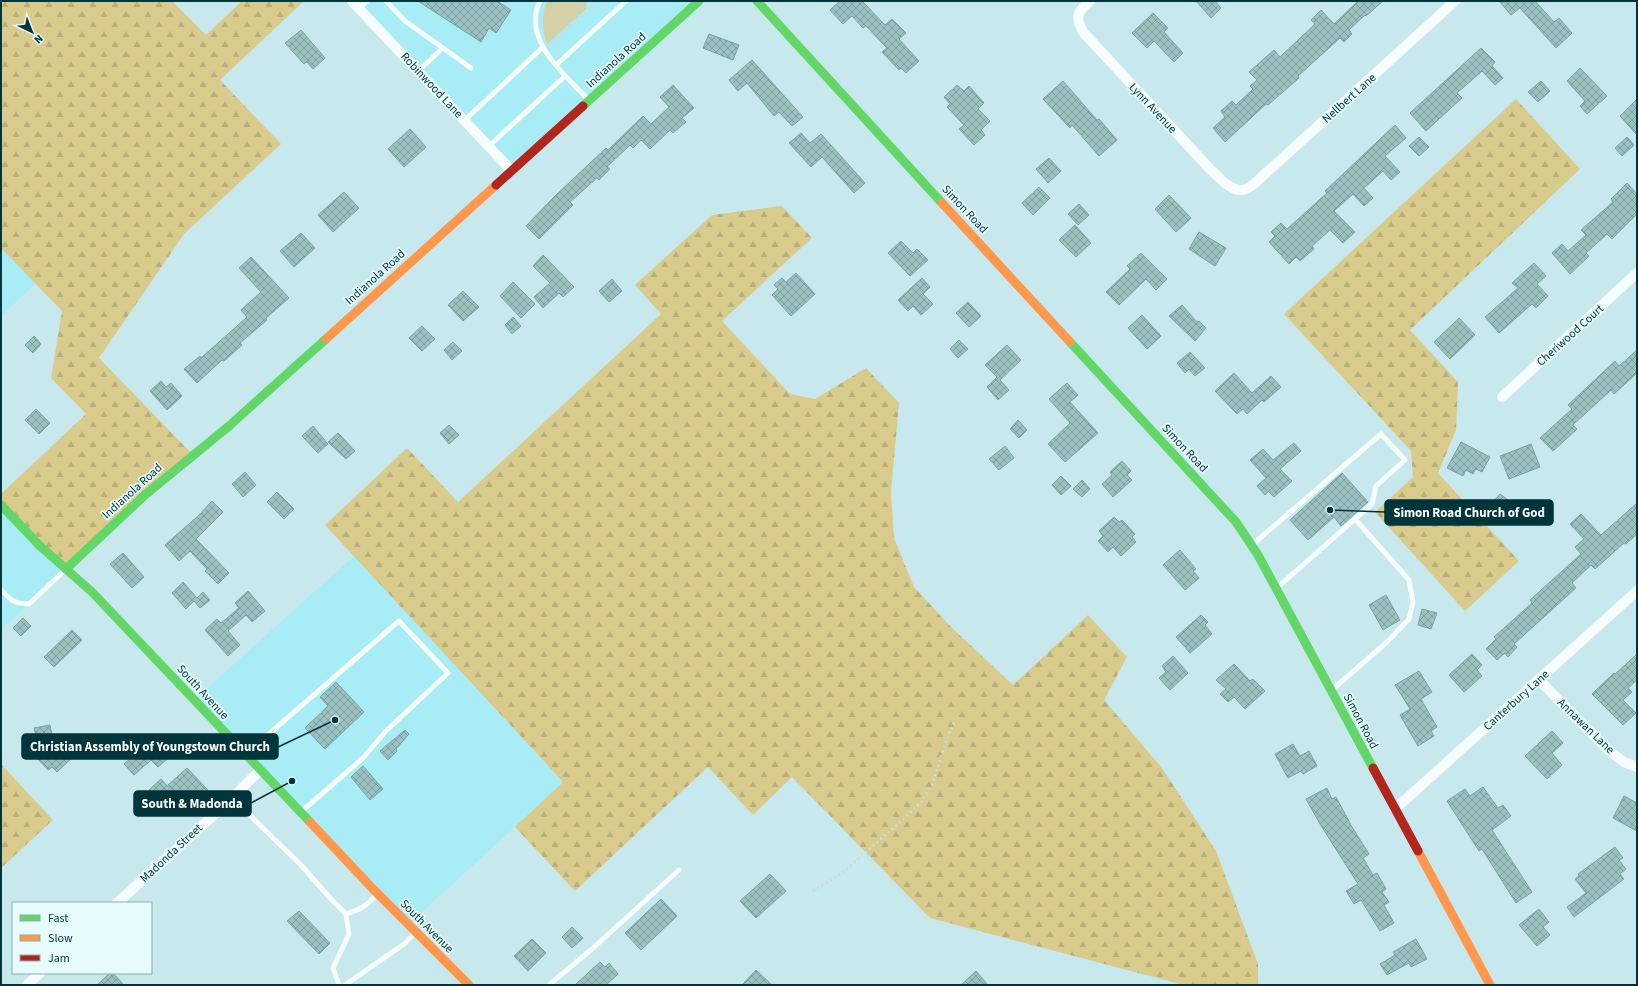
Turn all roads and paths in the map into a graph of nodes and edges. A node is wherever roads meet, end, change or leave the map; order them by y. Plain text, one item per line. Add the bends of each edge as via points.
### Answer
1 (386, 1) edge
2 (540, 1) edge
3 (589, 1) edge
4 (598, 1) edge
5 (626, 1) edge
6 (757, 1) edge
7 (1090, 1) edge
8 (1455, 1) edge
9 (696, 2) edge
10 (359, 3) edge
11 (593, 5) junction
12 (443, 48) junction
13 (544, 48) junction
14 (556, 65) junction
15 (471, 68) dead end
16 (418, 71) junction
17 (565, 76) junction
18 (589, 100) junction
19 (465, 120) junction
20 (489, 146) junction
21 (511, 170) junction
22 (1240, 190) joint
23 (1637, 273) edge
24 (1502, 397) dead end
25 (1, 505) edge
26 (1355, 519) junction
27 (1252, 545) junction
28 (66, 569) junction
29 (1276, 589) junction
30 (1, 590) edge
31 (1637, 591) edge
32 (1539, 680) junction
33 (1331, 691) junction
34 (956, 720) dead end
35 (245, 754) junction
36 (1637, 767) edge
37 (260, 770) junction
38 (232, 798) junction
39 (1395, 809) junction
40 (300, 812) junction
41 (678, 870) dead end
42 (813, 891) dead end
43 (378, 894) junction
44 (118, 902) edge
45 (346, 914) junction
46 (416, 932) junction
47 (39, 974) edge
48 (28, 985) edge
49 (339, 985) edge
50 (345, 985) edge
51 (469, 985) edge
52 (549, 985) edge
53 (1490, 985) edge

1 - 12 lane via 405,21
2 - 13 lane via 535,28
3 - 11 path
4 - 11 path
5 - 14 lane
6 - 27 street, Simon Road via 1219,503
7 - 22 street, Lynn Avenue via 1078,16 1078,23 1083,32 1209,168 1223,181
8 - 22 street, Nellbert Lane via 1254,184
9 - 18 street, Indianola Road
10 - 16 street, Robinwood Lane
11 - 13 path
12 - 15 lane
12 - 16 lane
13 - 14 lane
13 - 19 lane
14 - 17 lane
16 - 19 street, Robinwood Lane
17 - 18 lane
17 - 20 lane
18 - 21 street, Indianola Road
19 - 20 street, Robinwood Lane
20 - 21 street, Robinwood Lane
21 - 28 street, Indianola Road via 229,426 186,459
23 - 24 street, Cheriwood Court
25 - 28 street, South Avenue
26 - 27 lane via 1372,504 1376,486 1405,460 1381,434
26 - 29 lane
26 - 33 lane via 1409,580 1413,602 1409,619
27 - 29 street, Simon Road
28 - 30 lane via 29,604 17,604
28 - 35 street, South Avenue via 160,662
29 - 33 street, Simon Road
31 - 32 street, Canterbury Lane
32 - 36 street, Annawan Lane via 1608,750 1624,762
32 - 39 street, Canterbury Lane
33 - 39 street, Simon Road
34 - 42 path via 932,785 921,802 841,874
35 - 37 street, South Avenue
35 - 40 lane via 398,621 448,673 386,731 363,758
37 - 38 street, Madonda Street
37 - 40 street, South Avenue
38 - 44 street, Madonda Street
38 - 45 lane via 301,865
39 - 53 street, Simon Road
40 - 43 street, South Avenue
41 - 52 lane
43 - 45 lane via 359,910
43 - 46 street, South Avenue
45 - 49 lane via 349,934 332,968
46 - 50 lane via 404,944
46 - 51 street, South Avenue
47 - 48 street

